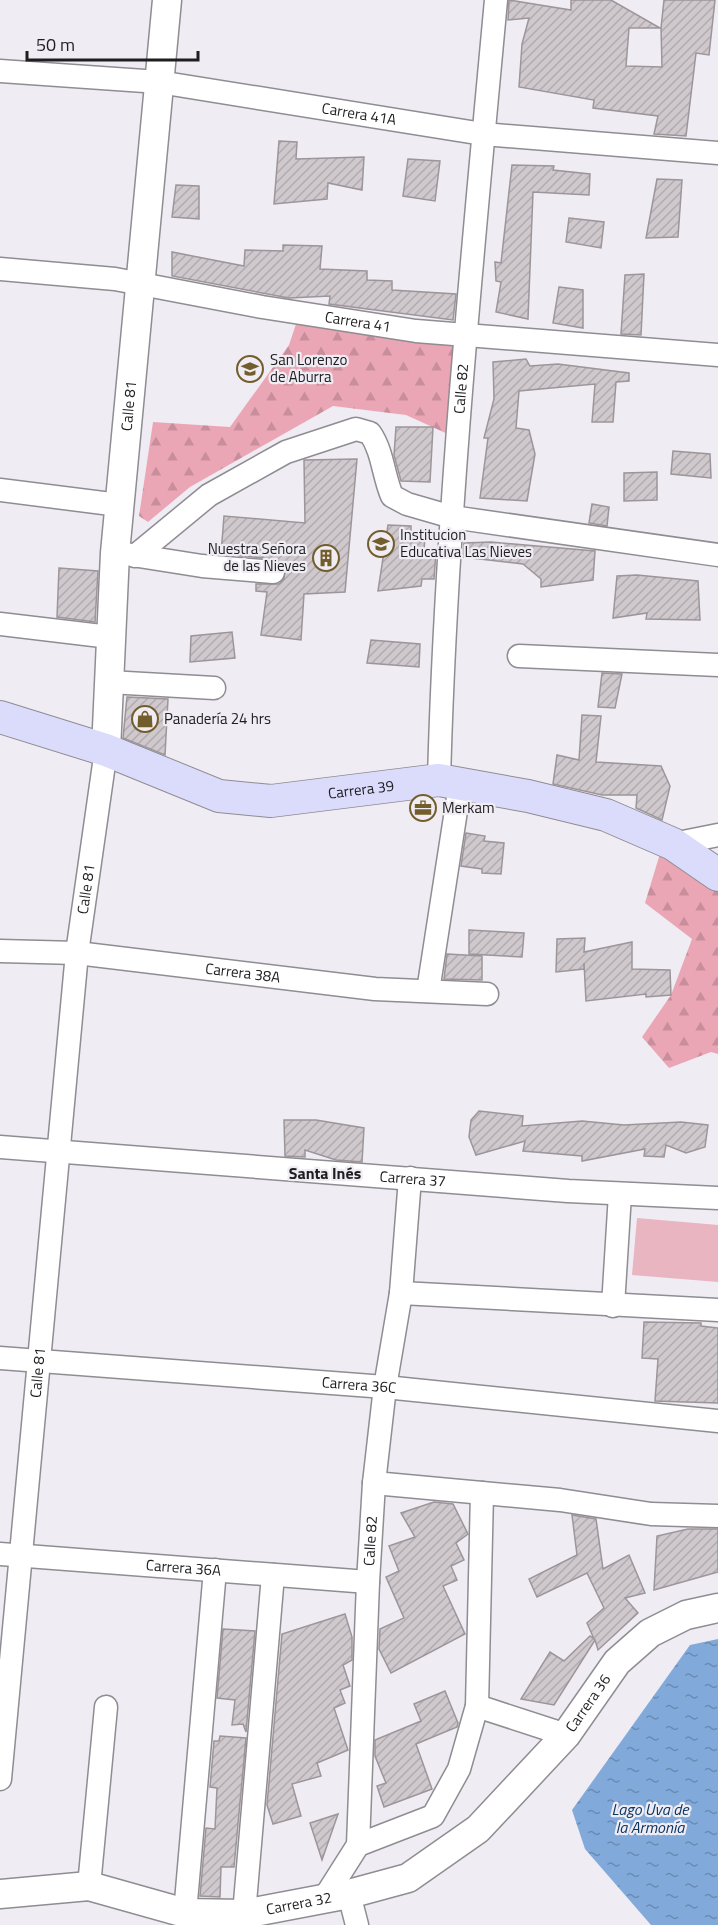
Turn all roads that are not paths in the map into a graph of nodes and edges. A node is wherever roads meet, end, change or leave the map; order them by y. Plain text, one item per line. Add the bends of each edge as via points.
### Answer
1 (167, 0) edge
2 (496, 0) edge
3 (0, 71) edge
4 (159, 82) junction
5 (483, 135) junction
6 (718, 153) edge
7 (0, 268) edge
8 (140, 283) junction
9 (465, 334) junction
10 (718, 355) edge
11 (0, 490) edge
12 (120, 505) junction
13 (452, 517) junction
14 (125, 554) junction
15 (718, 555) edge
16 (273, 572) dead end
17 (0, 624) edge
18 (110, 636) junction
19 (519, 656) dead end
20 (718, 665) edge
21 (109, 682) junction
22 (214, 688) dead end
23 (0, 717) edge
24 (105, 750) junction
25 (449, 782) junction
26 (718, 835) edge
27 (673, 844) junction
28 (718, 875) edge
29 (0, 951) edge
30 (77, 953) junction
31 (428, 991) junction
32 (487, 994) dead end
33 (0, 1147) edge
34 (59, 1150) junction
35 (410, 1178) junction
36 (620, 1194) junction
37 (718, 1198) edge
38 (401, 1293) junction
39 (613, 1306) junction
40 (718, 1310) edge
41 (0, 1358) edge
42 (39, 1361) junction
43 (385, 1388) junction
44 (718, 1421) edge
45 (374, 1482) junction
46 (482, 1493) junction
47 (718, 1516) edge
48 (10, 1555) edge
49 (215, 1570) junction
50 (273, 1575) junction
51 (368, 1582) junction
52 (718, 1608) edge
53 (477, 1706) junction
54 (106, 1707) dead end
55 (566, 1735) junction
56 (2, 1738) edge
57 (0, 1779) edge
58 (478, 1829) joint
59 (358, 1845) junction
60 (89, 1886) junction
61 (0, 1894) edge
62 (337, 1896) junction
63 (185, 1913) junction
64 (244, 1914) junction
65 (357, 1925) edge

1 - 4 street, Calle 81
2 - 5 street, Calle 82
3 - 4 street, Carrera 41A
4 - 5 street, Carrera 41A
4 - 8 street, Calle 81
5 - 6 street, Carrera 41A
5 - 9 street, Calle 82
7 - 8 street, Carrera 41
8 - 9 street, Carrera 41 via 416,331
8 - 12 street, Calle 81
9 - 10 street, Carrera 41
9 - 13 street, Calle 82
11 - 12 street
12 - 14 street, Calle 81
13 - 14 street via 392,496 379,445 370,433 356,429 286,452 209,495
13 - 15 street
13 - 25 street, Calle 82 via 442,648
14 - 16 street
14 - 18 street, Calle 81
17 - 18 street
18 - 21 street, Calle 81
19 - 20 street
21 - 22 street
21 - 24 street, Calle 81
23 - 24 main road, Carrera 39
24 - 25 main road, Carrera 39 via 219,796 242,799 271,801
24 - 30 street, Calle 81
25 - 27 main road, Carrera 39 via 606,815
25 - 31 street, Calle 82
26 - 27 street
27 - 28 main road, Carrera 39
29 - 30 street, Carrera 38A
30 - 31 street, Carrera 38A via 375,989
30 - 34 street, Calle 81
31 - 32 street, Carrera 38A
33 - 34 street, Carrera 37
34 - 35 street, Carrera 37
34 - 42 street, Calle 81
35 - 36 street, Carrera 37
35 - 38 street, Calle 82
36 - 37 street, Carrera 37
36 - 39 street
38 - 39 street
38 - 43 street, Calle 82
39 - 40 street
41 - 42 street, Carrera 36C
42 - 43 street, Carrera 36C
42 - 48 street, Calle 81
43 - 44 street, Carrera 36C
43 - 45 street, Calle 82
45 - 46 street
45 - 51 street, Calle 82
46 - 47 street via 651,1514
46 - 53 street
48 - 49 street, Carrera 36A
48 - 56 street, Calle 81
49 - 50 street, Carrera 36A
49 - 63 street
50 - 51 street, Carrera 36A
50 - 64 street
51 - 59 street, Calle 82
52 - 55 street, Carrera 36 via 686,1615 650,1633 617,1662
53 - 55 street
53 - 59 street via 459,1769 433,1816
54 - 60 street
55 - 58 street, Carrera 36
56 - 57 street, Calle 81
58 - 62 street, Carrera 32 via 408,1878
59 - 62 street
60 - 61 street, Carrera 32
60 - 63 street, Carrera 32
62 - 64 street, Carrera 32
62 - 65 street
63 - 64 street, Carrera 32

